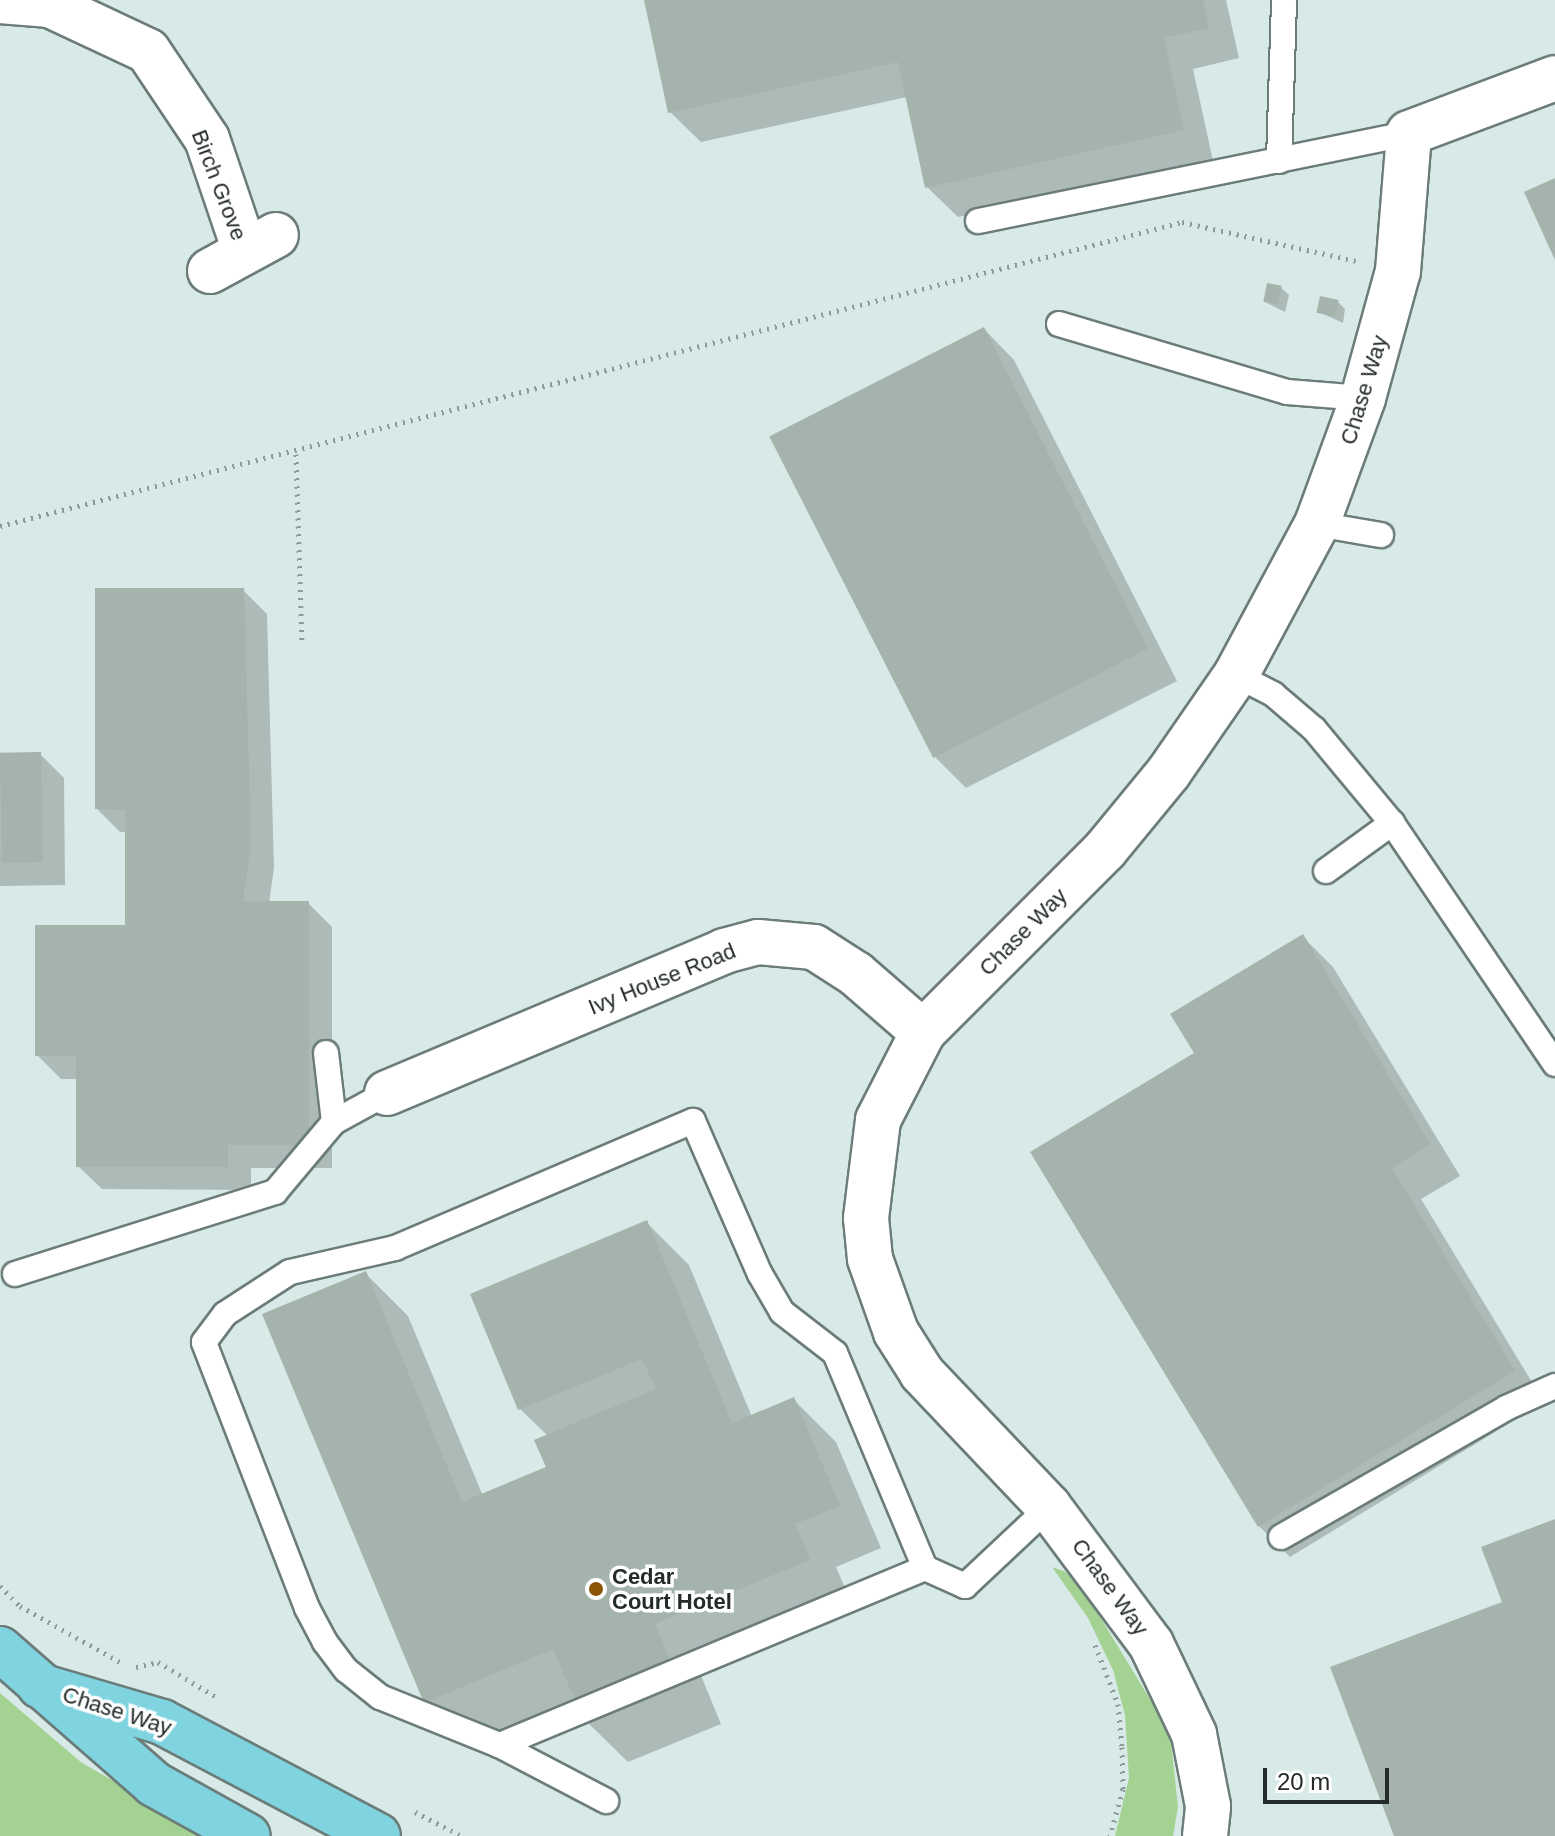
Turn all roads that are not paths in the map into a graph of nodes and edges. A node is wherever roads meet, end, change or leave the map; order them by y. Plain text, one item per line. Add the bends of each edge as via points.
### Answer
1 (1284, 0) edge
2 (0, 1) edge
3 (1555, 78) edge
4 (1409, 133) junction
5 (1279, 161) junction
6 (978, 221) dead end
7 (244, 252) dead end
8 (1059, 324) dead end
9 (1363, 398) junction
10 (1317, 524) junction
11 (1381, 535) dead end
12 (1236, 675) junction
13 (1392, 823) junction
14 (1326, 871) dead end
15 (923, 1032) junction
16 (326, 1053) dead end
17 (1555, 1064) edge
18 (387, 1093) joint
19 (334, 1122) junction
20 (15, 1274) dead end
21 (1555, 1386) edge
22 (1049, 1507) junction
23 (1281, 1537) dead end
24 (925, 1568) junction
25 (0, 1649) edge
26 (40, 1686) junction
27 (499, 1745) junction
28 (606, 1801) dead end
29 (248, 1836) edge
30 (378, 1836) edge
31 (1205, 1836) edge

1 - 5 lane
2 - 7 street, Birch Grove via 50,5 148,51 207,139
3 - 4 street
4 - 5 lane
4 - 9 street, Chase Way via 1398,271
5 - 6 lane
8 - 9 lane via 1287,392
9 - 10 street, Chase Way
10 - 11 lane
10 - 12 street, Chase Way
12 - 13 lane via 1273,694 1314,729
12 - 15 street, Chase Way via 1169,772 1105,850
13 - 14 lane
13 - 17 lane
15 - 18 street, Ivy House Road via 856,974 814,947 758,942 724,951
15 - 22 street, Chase Way via 878,1120 866,1218 870,1259 906,1351 964,1421
16 - 19 lane
18 - 19 lane
19 - 20 lane via 275,1192
21 - 23 lane via 1506,1408
22 - 24 lane via 965,1586
22 - 31 street, Chase Way via 1106,1578 1178,1692 1204,1770
24 - 27 lane
24 - 27 lane via 835,1353 782,1312 693,1121 395,1248 290,1272 225,1314 204,1342 307,1608 346,1670 380,1697
25 - 26 main road
26 - 29 main road, Chase Way via 154,1784
26 - 30 main road, Chase Way via 162,1722
27 - 28 lane

